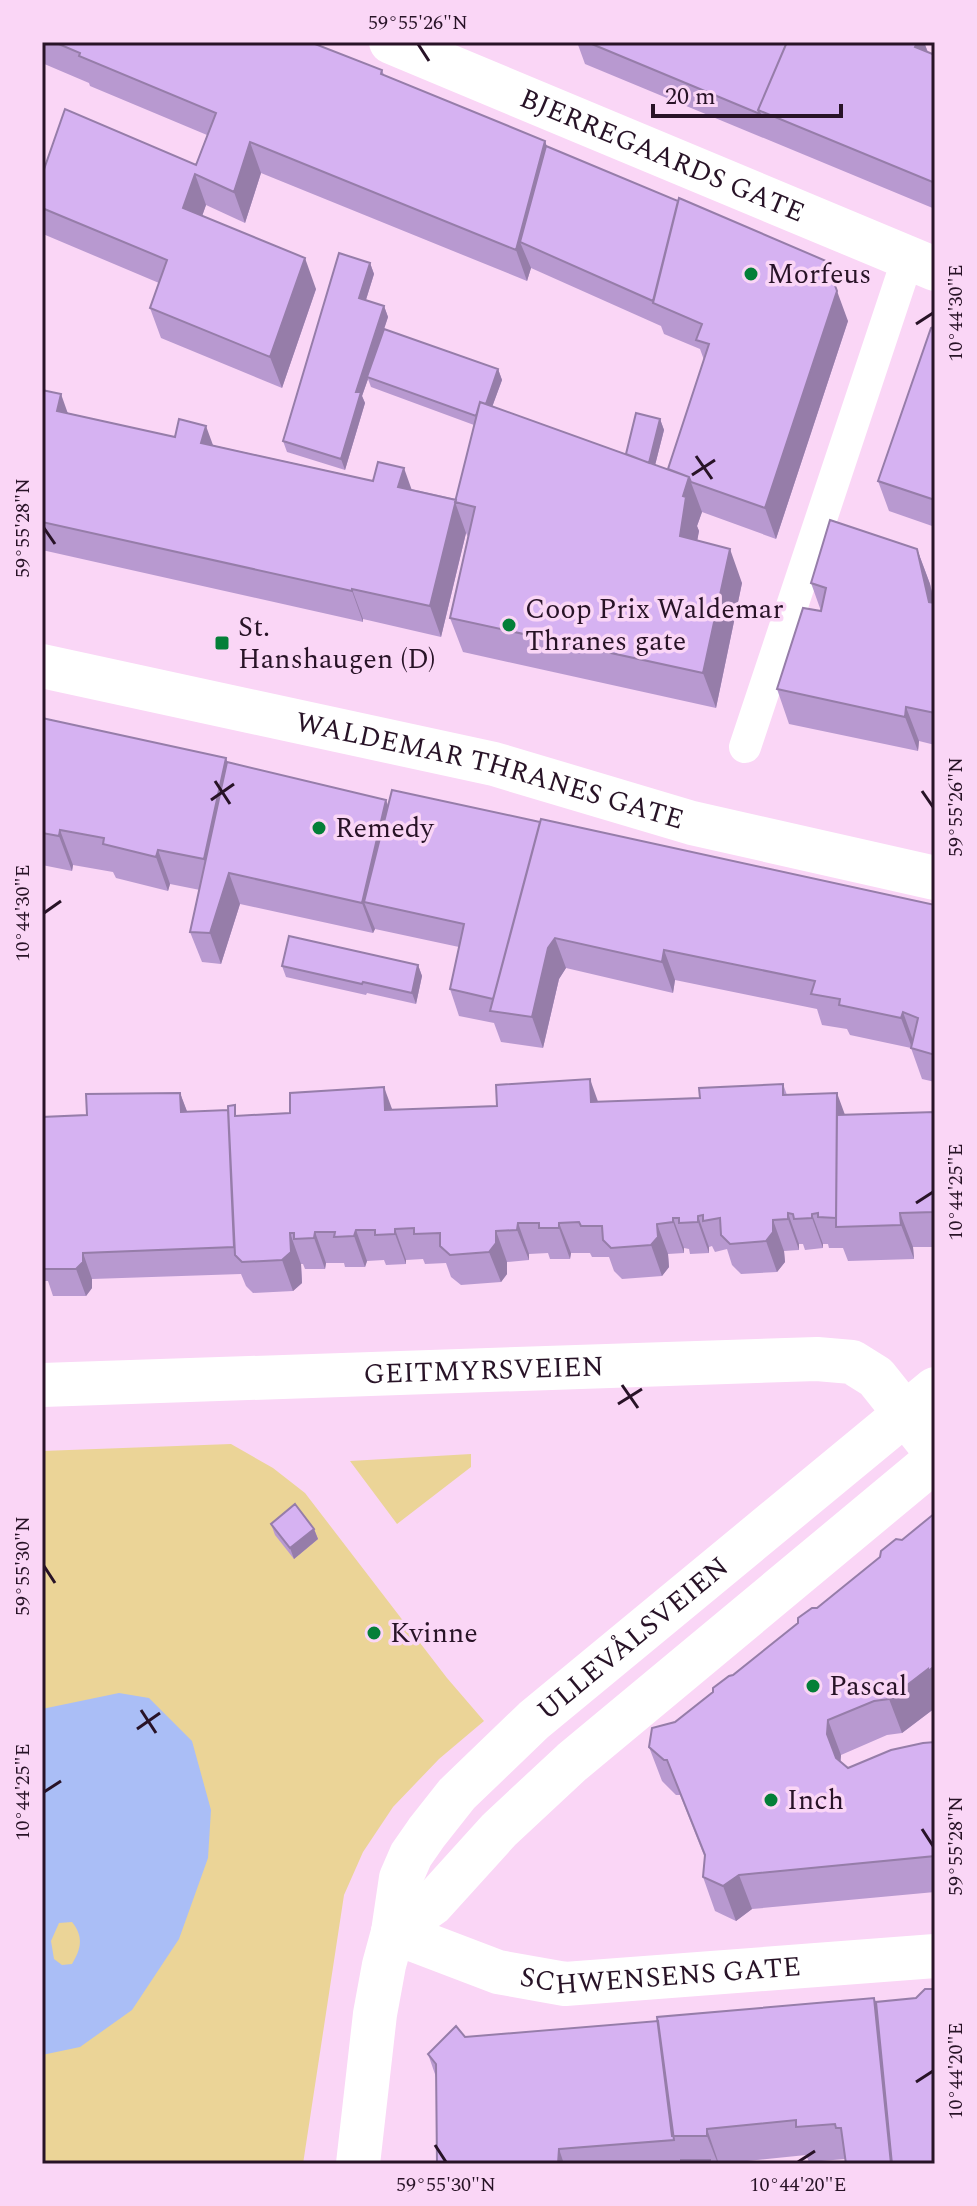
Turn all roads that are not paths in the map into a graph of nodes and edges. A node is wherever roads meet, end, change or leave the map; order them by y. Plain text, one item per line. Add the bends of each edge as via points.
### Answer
1 (391, 42) edge
2 (921, 264) edge
3 (42, 666) edge
4 (745, 747) dead end
5 (935, 878) edge
6 (42, 1385) edge
7 (921, 1401) edge
8 (935, 1451) edge
9 (935, 1460) edge
10 (393, 1932) junction
11 (935, 1956) edge
12 (358, 2164) edge

1 - 2 street, BJERREGAARDS GATE
2 - 4 lane
3 - 5 street, WALDEMAR THRANES GATE via 494,764 692,823
6 - 7 street, GEITMYRSVEIEN via 817,1359 852,1362
7 - 8 street, GEITMYRSVEIEN
7 - 10 street, ULLEVÅLSVEIEN via 581,1679 457,1794 411,1855 401,1878
9 - 10 street, ULLEVÅLSVEIEN via 563,1770 432,1904
10 - 11 street, SCHWENSENS GATE via 498,1972 565,1984
10 - 12 street, ULLEVÅLSVEIEN via 375,2014

